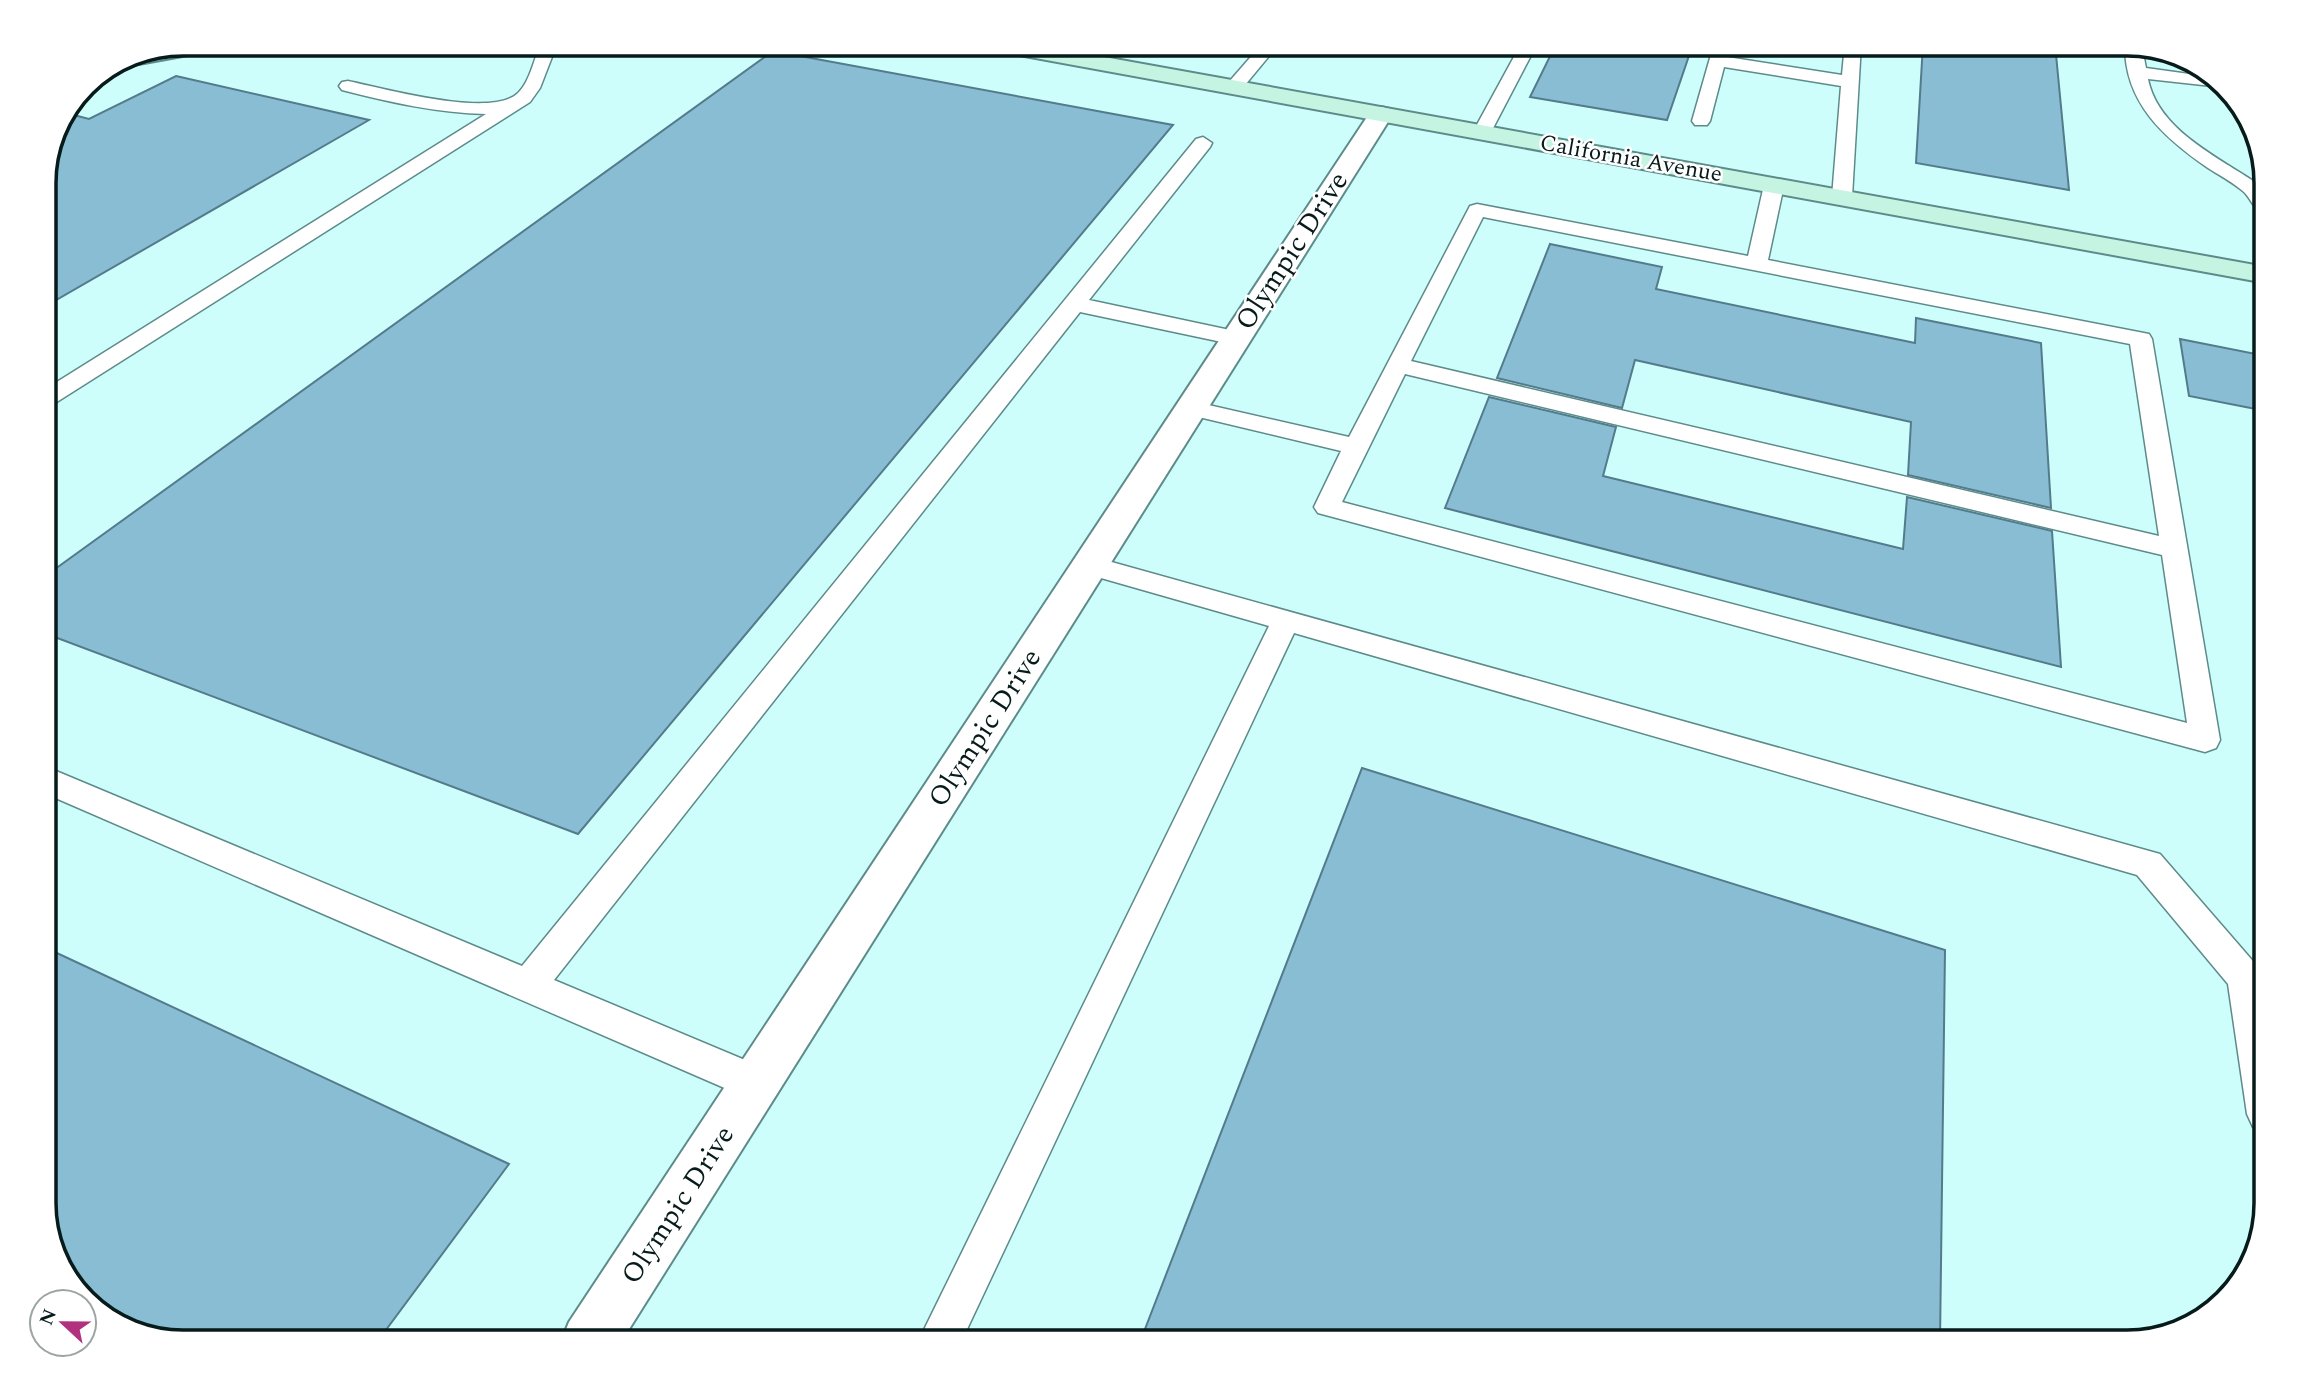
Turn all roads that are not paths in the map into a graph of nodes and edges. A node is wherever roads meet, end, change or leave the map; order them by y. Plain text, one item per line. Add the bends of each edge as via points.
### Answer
1 (544, 56) edge
2 (1063, 56) edge
3 (1261, 56) edge
4 (1523, 56) edge
5 (1718, 56) edge
6 (1733, 56) edge
7 (1852, 56) edge
8 (2135, 57) edge
9 (2138, 72) junction
10 (2202, 81) edge
11 (1850, 82) junction
12 (348, 86) dead end
13 (1234, 87) junction
14 (513, 105) junction
15 (1381, 114) junction
16 (1702, 121) dead end
17 (1482, 132) junction
18 (1203, 143) dead end
19 (1774, 185) junction
20 (2254, 192) edge
21 (1842, 197) junction
22 (1756, 264) junction
23 (2254, 273) edge
24 (1074, 304) junction
25 (1236, 338) junction
26 (1398, 365) junction
27 (56, 392) edge
28 (1191, 408) junction
29 (1356, 447) junction
30 (2175, 549) junction
31 (1090, 565) junction
32 (1286, 620) junction
33 (56, 784) edge
34 (529, 984) junction
35 (2254, 1036) edge
36 (757, 1083) junction
37 (597, 1330) edge
38 (945, 1330) edge

1 - 14 lane via 526,97
2 - 13 main road, California Avenue
3 - 13 lane
4 - 17 lane
5 - 16 lane
6 - 11 lane
7 - 11 lane
8 - 9 lane
9 - 10 lane
9 - 20 lane via 2142,92 2163,123
11 - 21 lane
12 - 14 lane via 461,109
13 - 15 main road, California Avenue
14 - 27 lane
15 - 17 main road, California Avenue
15 - 25 street, Olympic Drive
17 - 19 main road, California Avenue
18 - 24 lane
19 - 21 main road, California Avenue
19 - 22 lane
21 - 23 main road, California Avenue
22 - 26 lane via 1477,210
22 - 30 lane via 2141,339
24 - 25 lane
24 - 34 lane
25 - 28 street, Olympic Drive
26 - 29 lane
26 - 30 lane
28 - 29 lane
28 - 31 street, Olympic Drive
29 - 30 lane via 1327,506 2204,740
31 - 32 lane
31 - 36 street, Olympic Drive
32 - 35 lane via 2148,864 2245,978
32 - 38 lane
33 - 34 lane
34 - 36 lane
36 - 37 street, Olympic Drive

